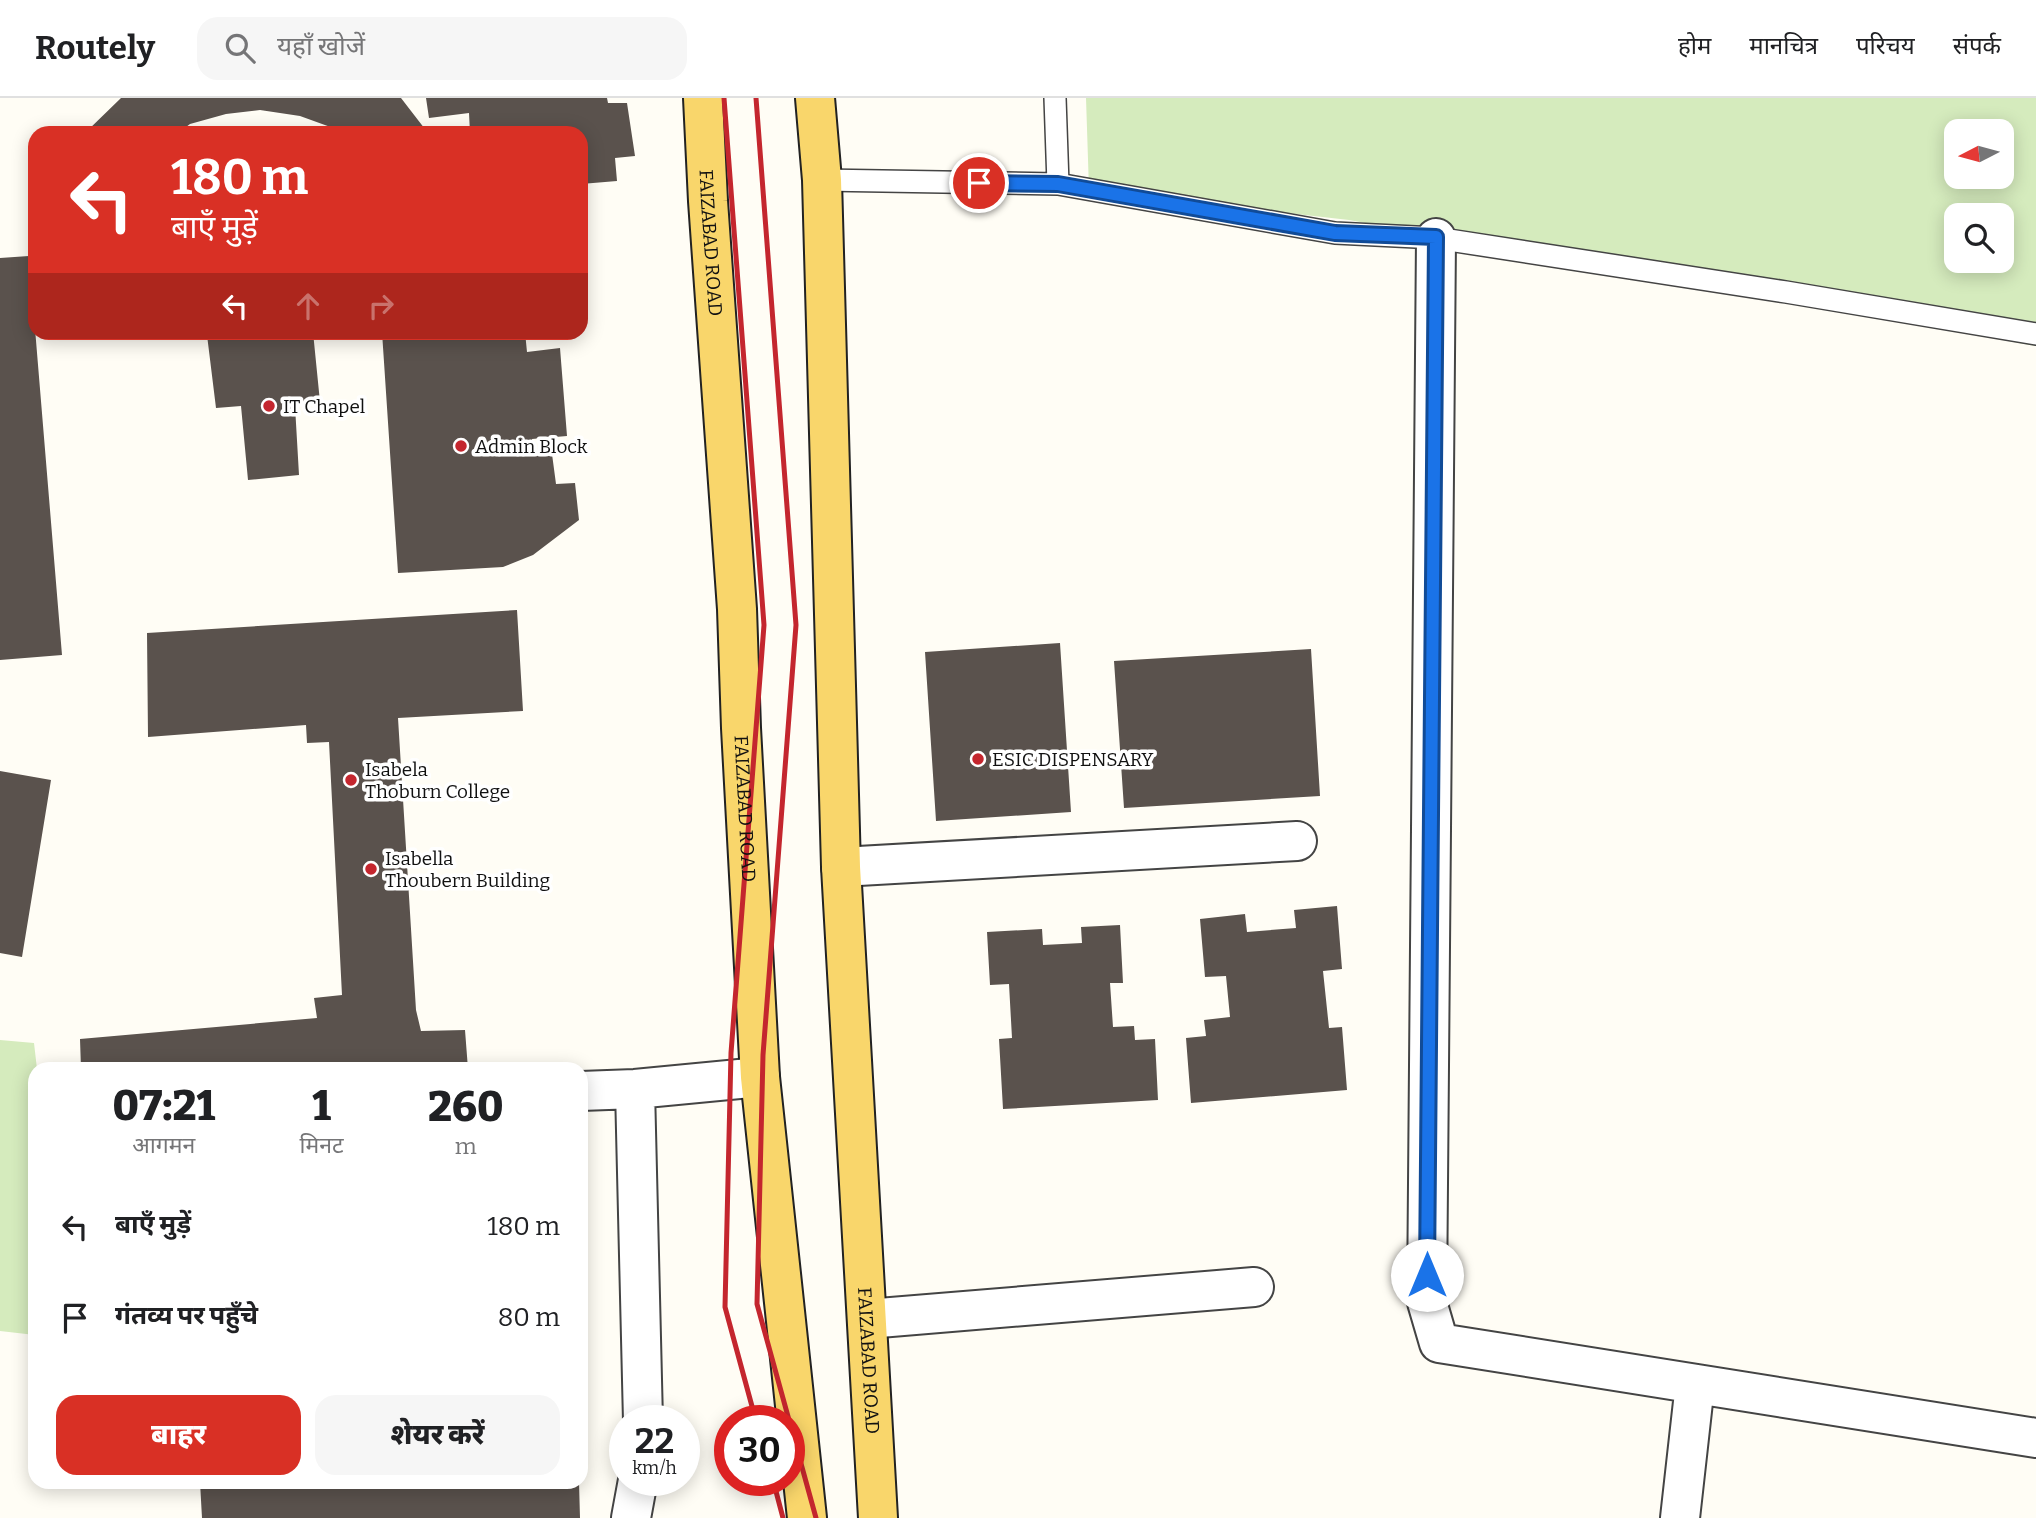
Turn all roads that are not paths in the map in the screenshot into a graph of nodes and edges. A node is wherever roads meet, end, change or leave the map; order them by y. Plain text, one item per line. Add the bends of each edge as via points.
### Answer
1 (704, 98) edge
2 (815, 98) edge
3 (1055, 98) edge
4 (822, 180) junction
5 (1058, 184) junction
6 (1436, 237) junction
7 (2036, 334) edge
8 (1297, 841) dead end
9 (841, 867) junction
10 (760, 1077) junction
11 (635, 1089) junction
12 (588, 1091) edge
13 (1254, 1287) dead end
14 (867, 1319) junction
15 (1695, 1384) junction
16 (643, 1405) edge
17 (2036, 1438) edge
18 (635, 1496) edge
19 (631, 1518) edge
20 (807, 1518) edge
21 (878, 1518) edge
22 (1680, 1518) edge

1 - 10 main road, FAIZABAD ROAD via 737,609
2 - 4 main road, FAIZABAD ROAD
3 - 5 lane
4 - 5 lane
4 - 9 main road, FAIZABAD ROAD
5 - 6 lane via 1335,233
6 - 7 lane
6 - 15 street via 1427,1302 1439,1343
8 - 9 street
9 - 14 main road, FAIZABAD ROAD
10 - 11 street
10 - 20 main road, FAIZABAD ROAD
11 - 12 street
11 - 16 street
13 - 14 street
14 - 21 main road, FAIZABAD ROAD
15 - 17 street
15 - 22 street
18 - 19 street

